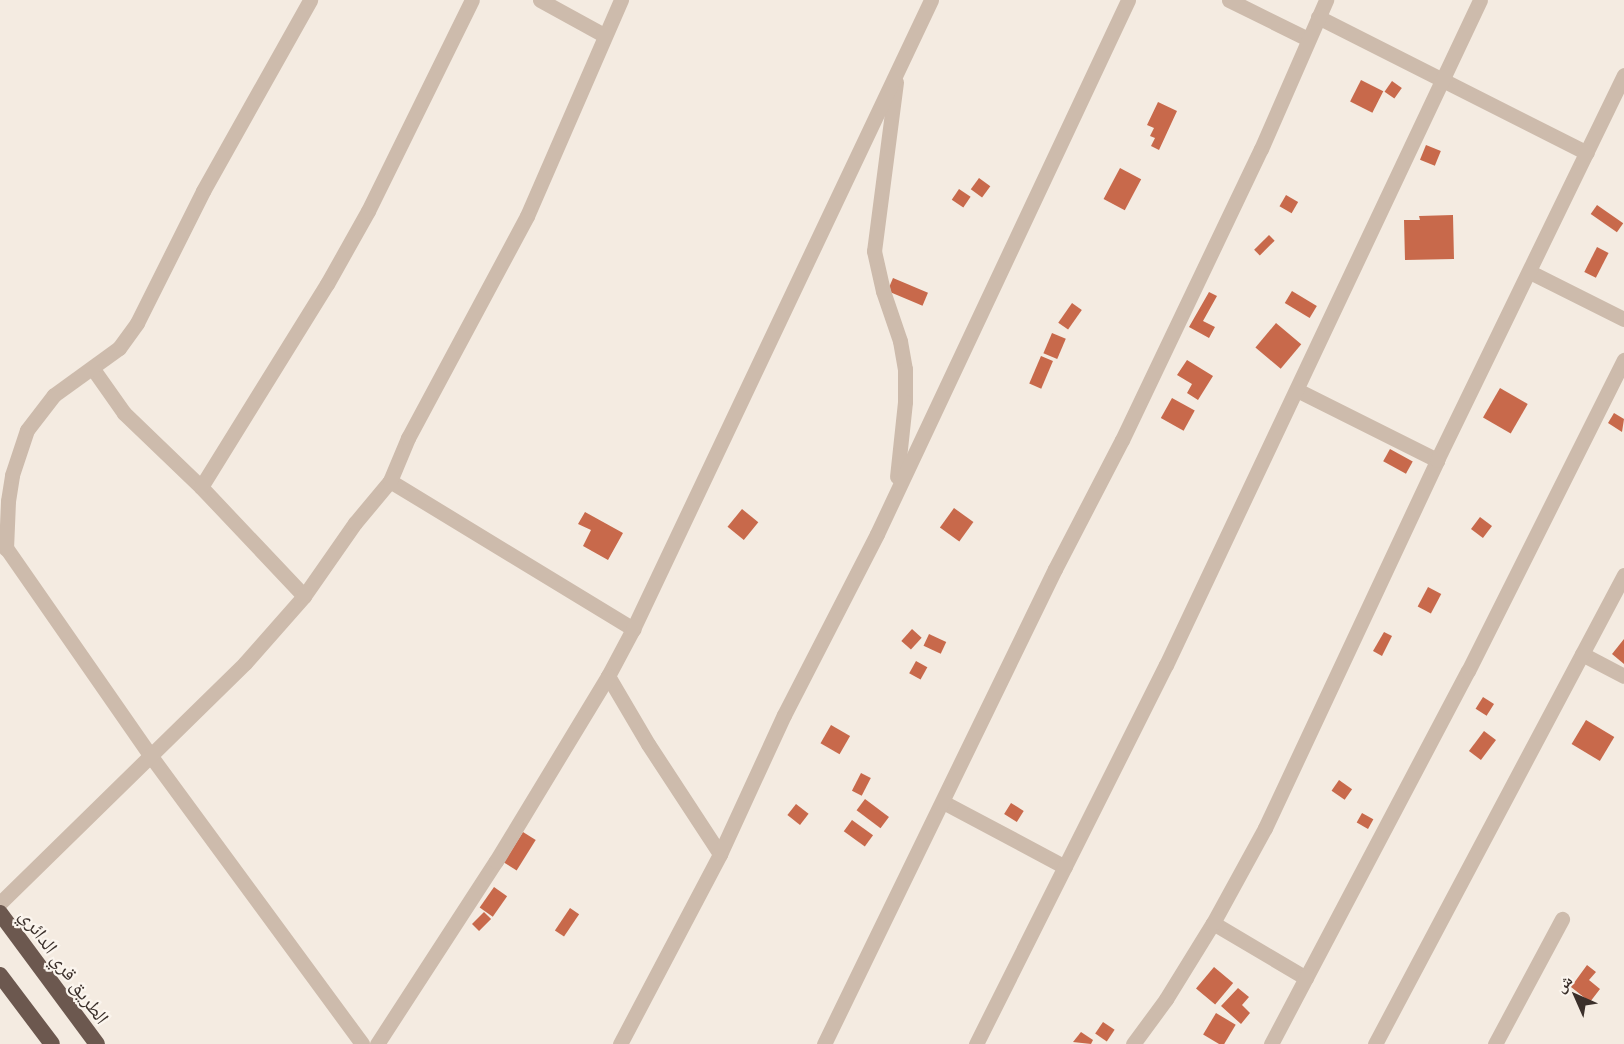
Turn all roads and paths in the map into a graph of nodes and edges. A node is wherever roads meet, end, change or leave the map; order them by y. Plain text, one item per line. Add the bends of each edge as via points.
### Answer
1 (310, 0) edge
2 (472, 0) edge
3 (540, 0) edge
4 (621, 0) edge
5 (930, 0) edge
6 (1128, 0) edge
7 (1229, 0) edge
8 (1326, 0) edge
9 (1480, 0) edge
10 (1318, 17) junction
11 (604, 36) junction
12 (1308, 39) junction
13 (898, 68) junction
14 (1624, 75) edge
15 (1441, 78) junction
16 (1587, 153) junction
17 (1530, 272) junction
18 (1624, 319) edge
19 (1624, 360) edge
20 (93, 369) junction
21 (1297, 390) junction
22 (1437, 460) junction
23 (390, 481) junction
24 (201, 488) junction
25 (895, 492) junction
26 (3, 544) edge
27 (1624, 574) edge
28 (304, 596) junction
29 (633, 629) junction
30 (1582, 654) junction
31 (608, 676) junction
32 (1624, 676) edge
33 (150, 755) junction
34 (943, 802) junction
35 (720, 854) junction
36 (1065, 867) junction
37 (0, 903) edge
38 (0, 913) edge
39 (1562, 919) dead end
40 (1213, 923) junction
41 (0, 975) edge
42 (1306, 978) junction
43 (52, 1044) edge
44 (97, 1044) edge
45 (362, 1044) edge
46 (377, 1044) edge
47 (620, 1044) edge
48 (824, 1044) edge
49 (976, 1044) edge
50 (1133, 1044) edge
51 (1270, 1044) edge
52 (1375, 1044) edge
53 (1495, 1044) edge

1 - 20 street via 203,191 137,323 119,348
2 - 24 street via 368,211
3 - 11 street
4 - 11 street
5 - 13 street
6 - 25 street
7 - 12 street
8 - 10 street
9 - 15 street
10 - 12 street
10 - 15 street
11 - 23 street via 527,216 408,438
12 - 34 street via 1261,149 1138,408
13 - 25 street via 874,251 905,369
13 - 29 street
14 - 16 street
15 - 16 street
15 - 21 street
16 - 17 street
17 - 18 street
17 - 22 street
19 - 42 street via 1468,671
20 - 24 street via 124,413
20 - 26 street via 54,395 27,430 11,484
21 - 22 street
21 - 36 street
22 - 40 street via 1265,828
23 - 28 street
23 - 29 street
24 - 28 street
25 - 35 street
26 - 33 street
27 - 30 street
28 - 33 street via 245,663
29 - 31 street
30 - 32 street
30 - 52 street
31 - 35 street
31 - 46 street via 496,861
33 - 37 street
33 - 45 street
34 - 36 street
34 - 48 street
35 - 47 street
36 - 49 street
38 - 44 highway, الطريق قري الدائري
39 - 53 street
40 - 42 street
40 - 50 street
41 - 43 highway
42 - 51 street

